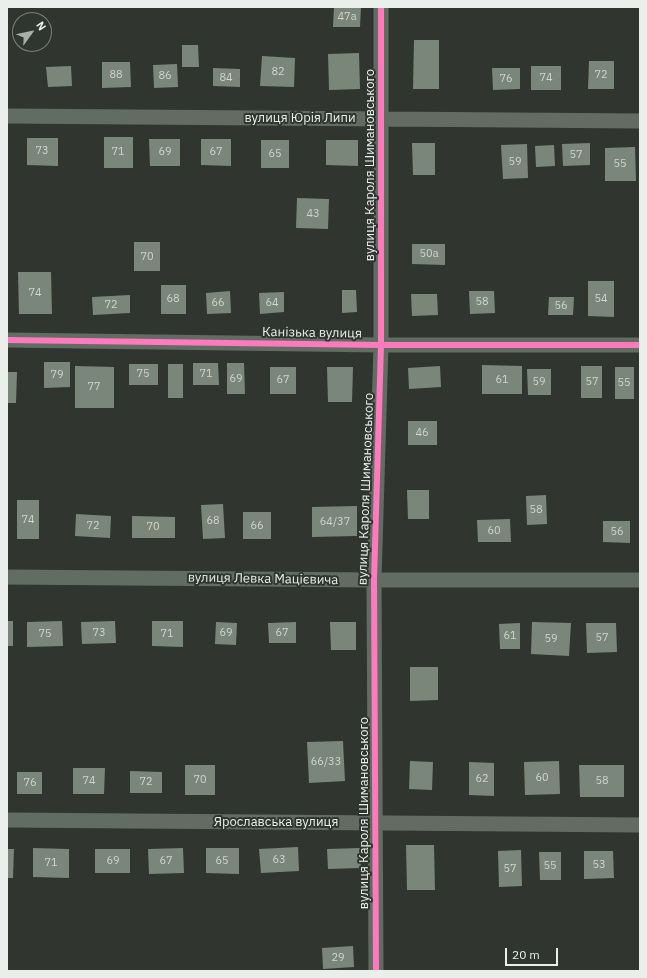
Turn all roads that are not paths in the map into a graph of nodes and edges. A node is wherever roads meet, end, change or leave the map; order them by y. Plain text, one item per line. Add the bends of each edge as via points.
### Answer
1 (381, 7) edge
2 (7, 116) edge
3 (381, 119) junction
4 (640, 121) edge
5 (7, 340) edge
6 (381, 345) junction
7 (640, 345) edge
8 (7, 577) edge
9 (374, 580) junction
10 (640, 580) edge
11 (7, 820) edge
12 (375, 823) junction
13 (640, 825) edge
14 (376, 971) edge

1 - 3 street, вулиця Кароля Шимановського
2 - 3 street, вулиця Юрія Липи
3 - 4 street, вулиця Юрія Липи
3 - 6 street, вулиця Кароля Шимановського
5 - 6 street, Канізька вулиця
6 - 7 street, Канізька вулиця
6 - 9 street, вулиця Кароля Шимановського
8 - 9 street, вулиця Левка Мацієвича
9 - 10 street, вулиця Левка Мацієвича
9 - 12 street, вулиця Кароля Шимановського
11 - 12 street, Ярославська вулиця
12 - 13 street, Ярославська вулиця
12 - 14 street, вулиця Кароля Шимановського

